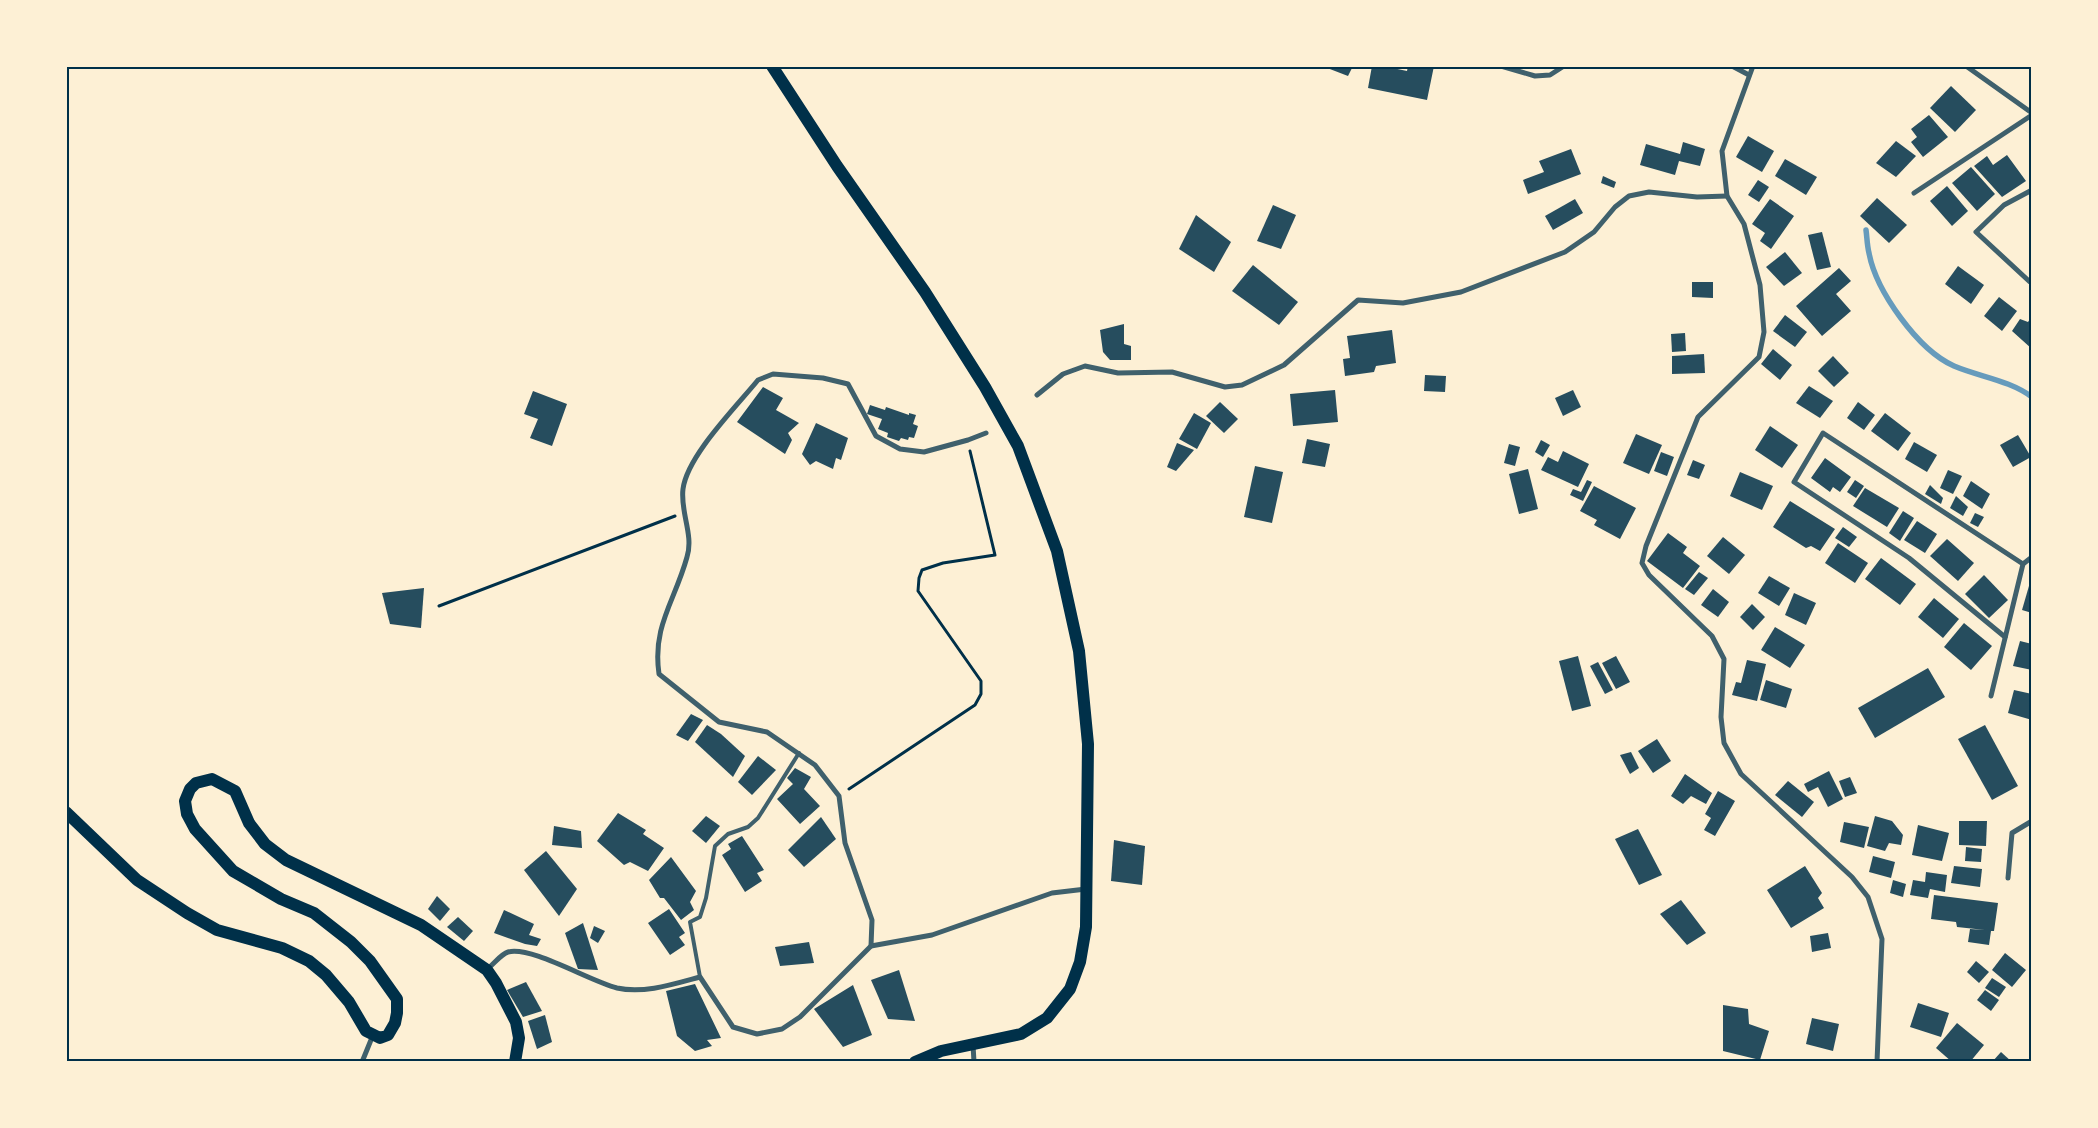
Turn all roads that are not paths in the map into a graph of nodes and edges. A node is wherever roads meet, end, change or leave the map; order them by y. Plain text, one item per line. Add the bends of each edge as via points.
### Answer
1 (772, 66) edge
2 (1501, 66) edge
3 (1564, 66) edge
4 (1732, 66) edge
5 (1753, 66) edge
6 (1966, 66) edge
7 (1749, 75) junction
8 (2032, 114) edge
9 (2032, 190) edge
10 (1914, 193) dead end
11 (1727, 196) junction
12 (2030, 282) dead end
13 (1037, 395) dead end
14 (986, 432) dead end
15 (2032, 557) edge
16 (2023, 564) junction
17 (2005, 637) junction
18 (1991, 696) dead end
19 (799, 753) junction
20 (66, 812) edge
21 (2032, 821) edge
22 (2008, 878) dead end
23 (1086, 889) junction
24 (871, 946) junction
25 (487, 970) junction
26 (700, 977) junction
27 (374, 1034) junction
28 (973, 1045) junction
29 (362, 1062) edge
30 (515, 1062) edge
31 (915, 1062) edge
32 (974, 1062) edge
33 (1878, 1062) edge

1 - 23 main road via 925,292 1018,446 1056,551 1079,651 1088,744
2 - 3 street via 1535,76 1550,75
4 - 7 street
5 - 7 street
6 - 8 street
7 - 11 street via 1722,151
8 - 10 street
9 - 12 street via 2004,205 1976,232
11 - 13 street via 1697,197 1649,192 1629,196 1594,232 1565,252 1461,292 1403,303 1358,300 1284,365 1242,385 1225,387 1172,372 1118,373 1086,366 1063,374
11 - 33 street via 1744,224 1760,285 1764,332 1759,357 1698,417 1642,563 1649,575 1712,636 1724,659 1721,717 1724,743 1741,774 1852,876 1868,897 1882,939
14 - 19 street via 924,452 900,449 876,436 848,384 823,378 773,374 758,380 694,458 683,489 690,539 688,556 659,633 658,674 719,722 767,732
15 - 16 street
16 - 17 street
16 - 17 street via 1823,434 1794,482 1909,558
17 - 18 street
19 - 24 street via 815,765 839,796 845,843 872,920
19 - 26 lane via 758,818 748,827 728,834 715,846 700,917 690,922
20 - 27 main road via 137,880 187,913 217,930 282,948 309,961 349,1002 366,1031
21 - 22 street via 2012,833
23 - 24 street via 1052,893 932,935
23 - 28 main road via 1082,953 1070,989 1047,1018 1021,1034
24 - 26 street via 800,1017 782,1029 757,1034 733,1027
25 - 26 street via 506,952 524,952 618,988 653,989
25 - 27 main road via 421,926 286,860 265,844 249,823 235,791 212,779 196,783 185,801 187,814 195,829 233,871 281,899 314,913 370,960 397,999 395,1023 388,1035 380,1038
25 - 30 main road via 516,1022 519,1038
27 - 29 street
28 - 31 main road via 941,1051
28 - 32 street

